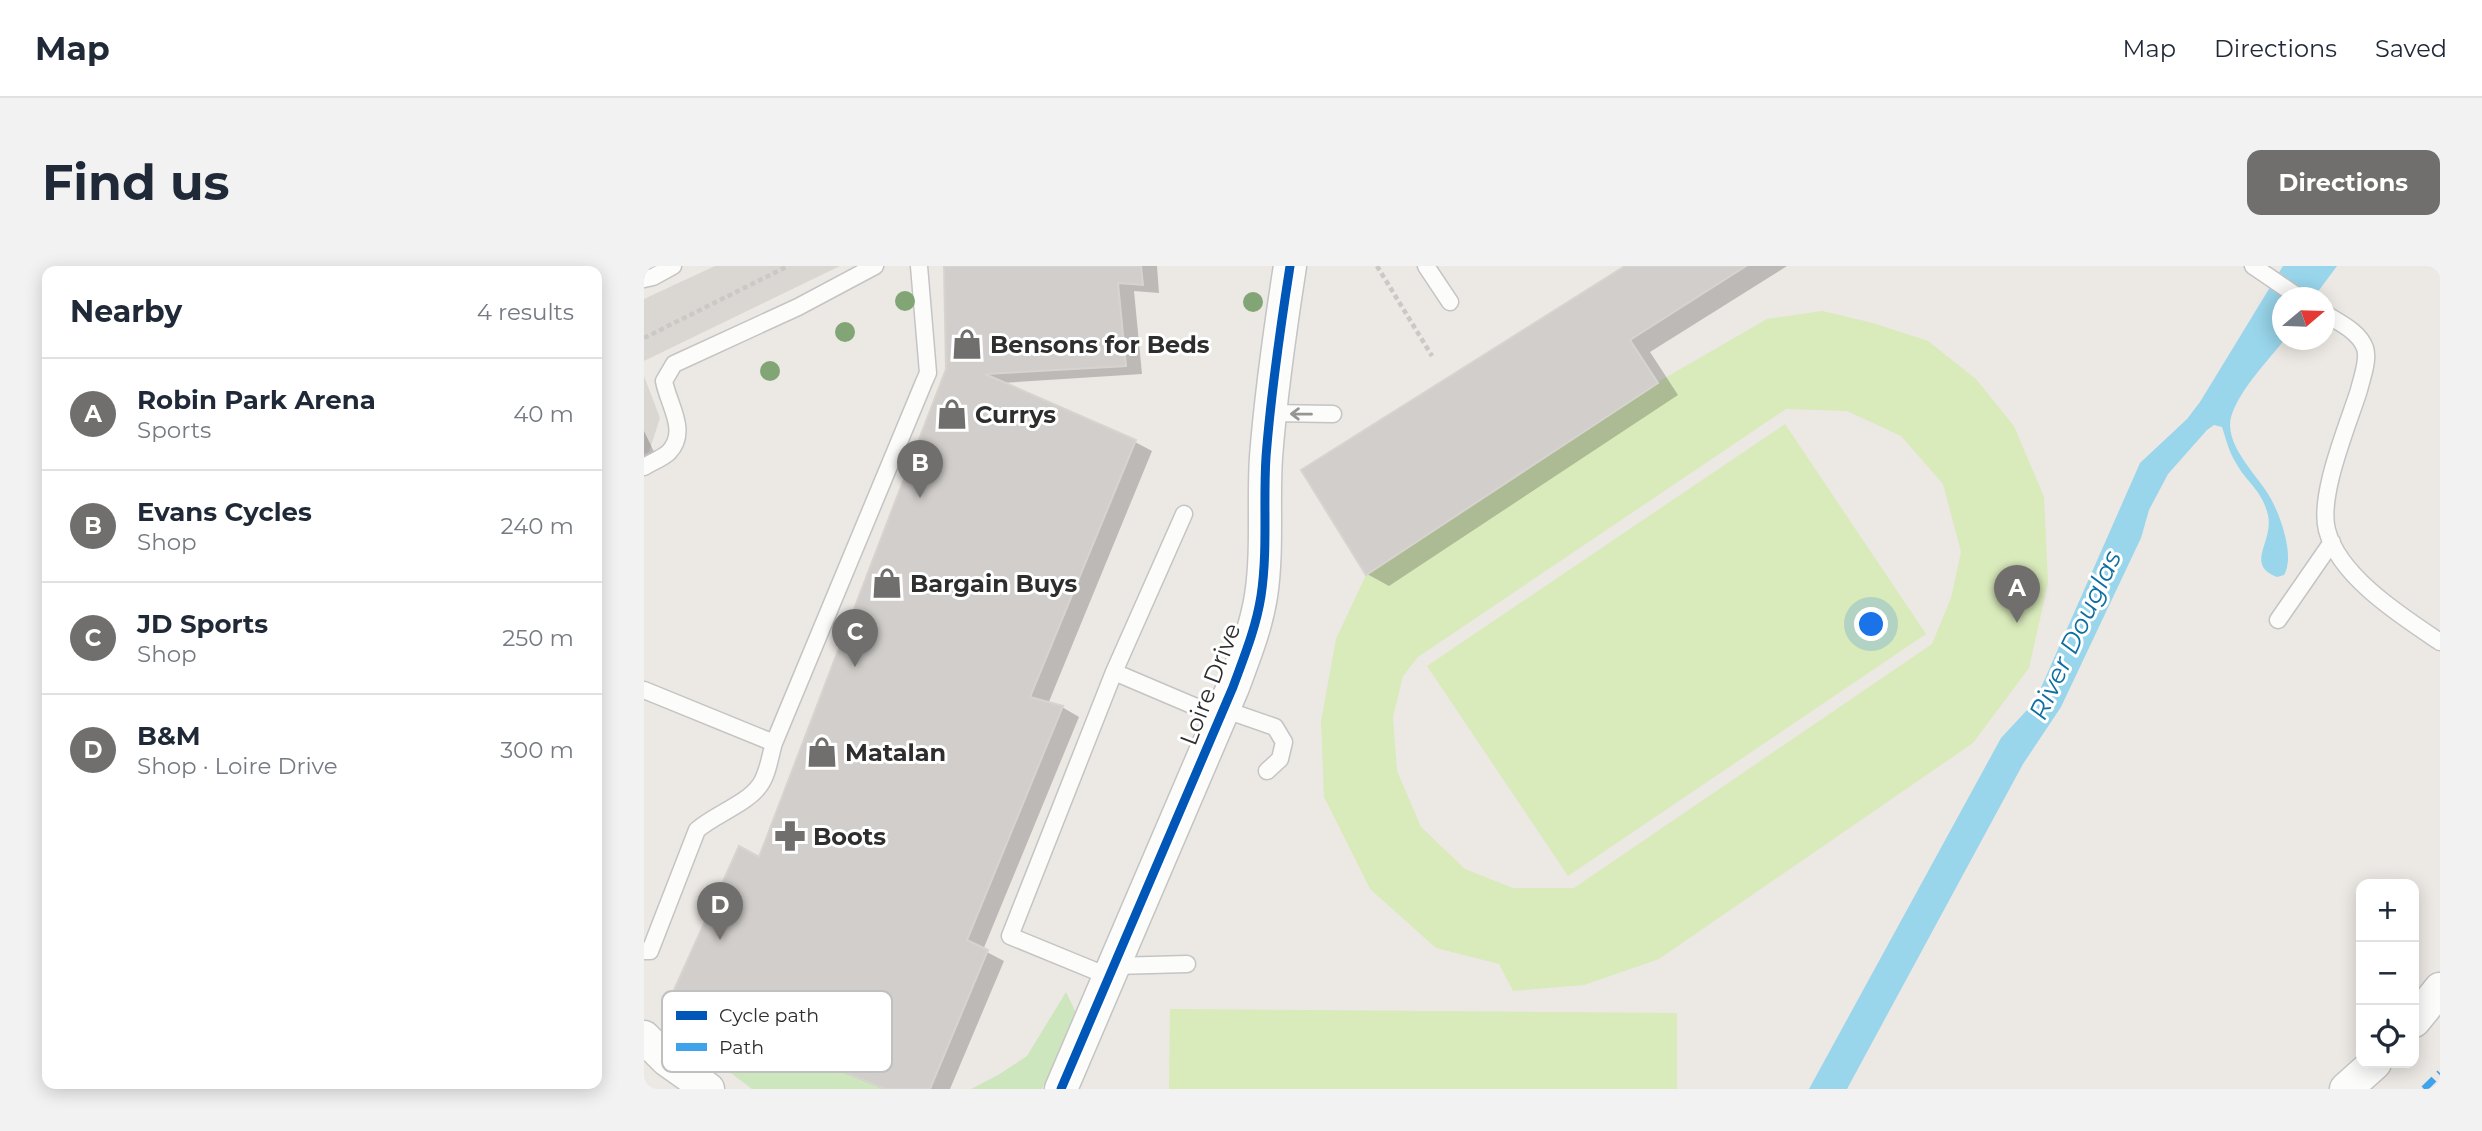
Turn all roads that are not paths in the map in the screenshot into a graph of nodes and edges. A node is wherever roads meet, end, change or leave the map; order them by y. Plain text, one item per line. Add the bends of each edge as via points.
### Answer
1 (673, 266) edge
2 (875, 266) edge
3 (919, 266) edge
4 (1290, 266) edge
5 (1426, 266) edge
6 (2252, 266) edge
7 (644, 279) edge
8 (2284, 287) edge
9 (1450, 302) dead end
10 (2335, 320) edge
11 (1270, 413) junction
12 (1333, 414) dead end
13 (644, 467) edge
14 (1184, 514) dead end
15 (2332, 542) junction
16 (2278, 620) dead end
17 (2440, 642) edge
18 (1114, 672) junction
19 (644, 690) edge
20 (1221, 713) junction
21 (774, 743) junction
22 (1267, 771) dead end
23 (644, 951) edge
24 (1187, 964) dead end
25 (1112, 972) junction
26 (2440, 989) edge
27 (2419, 1015) edge
28 (644, 1037) edge
29 (662, 1055) edge
30 (2369, 1068) edge
31 (684, 1072) edge
32 (708, 1089) edge
33 (1060, 1089) edge
34 (2346, 1089) edge

1 - 7 lane
2 - 13 lane via 674,365 664,381 678,424 677,439 669,452
3 - 21 lane via 928,373
4 - 11 street, Loire Drive
5 - 9 lane
6 - 8 lane
10 - 15 lane via 2356,334 2365,349 2365,367 2328,495 2327,530
12 -> 11 lane
11 - 20 street, Loire Drive via 1261,594 1254,630
14 - 18 lane
15 - 16 lane
15 - 17 lane via 2344,563 2371,590
18 - 20 lane
18 - 25 lane via 1010,936
19 - 21 lane
20 - 22 lane via 1275,727 1284,742 1280,759
20 - 25 street, Loire Drive
21 - 23 lane via 762,783 750,797 697,830 650,951
24 - 25 lane
25 - 33 street, Loire Drive
26 - 27 street
28 - 29 street
30 - 34 street
31 - 32 street

